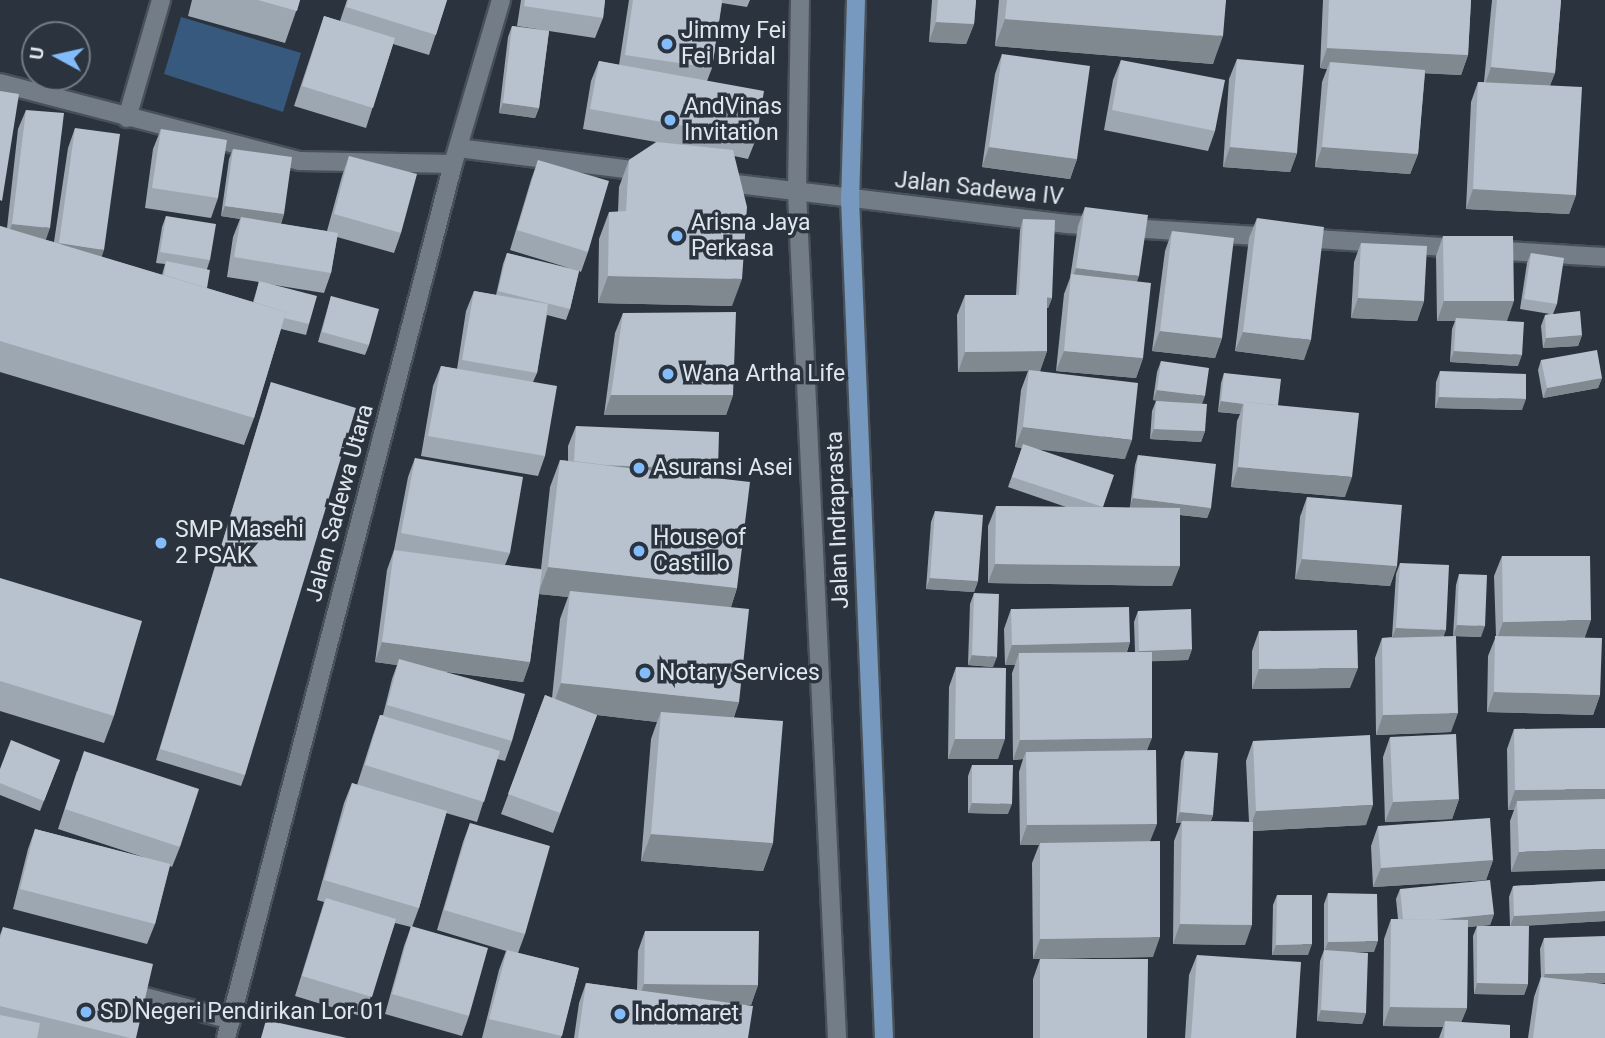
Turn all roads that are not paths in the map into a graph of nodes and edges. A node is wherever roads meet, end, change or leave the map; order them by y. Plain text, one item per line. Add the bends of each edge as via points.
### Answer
1 (162, 0) edge
2 (502, 0) edge
3 (800, 0) edge
4 (856, 0) edge
5 (0, 83) edge
6 (127, 118) junction
7 (456, 156) junction
8 (661, 174) edge
9 (702, 179) edge
10 (797, 192) junction
11 (850, 199) junction
12 (1605, 257) edge
13 (103, 986) edge
14 (231, 1020) junction
15 (226, 1038) edge
16 (837, 1038) edge
17 (884, 1038) edge

1 - 6 street
2 - 7 street, Jalan Sadewa Utara
3 - 10 street
4 - 11 main road, Jalan Indraprasta
5 - 6 street
6 - 7 street via 299,161
7 - 8 street
7 - 14 street, Jalan Sadewa Utara
9 - 10 street, Jalan Sadewa IV
10 - 11 street, Jalan Sadewa IV
10 - 16 street
11 - 12 street, Jalan Sadewa IV via 1066,224
11 - 17 main road, Jalan Indraprasta
13 - 14 street
14 - 15 street, Jalan Sadewa Utara

